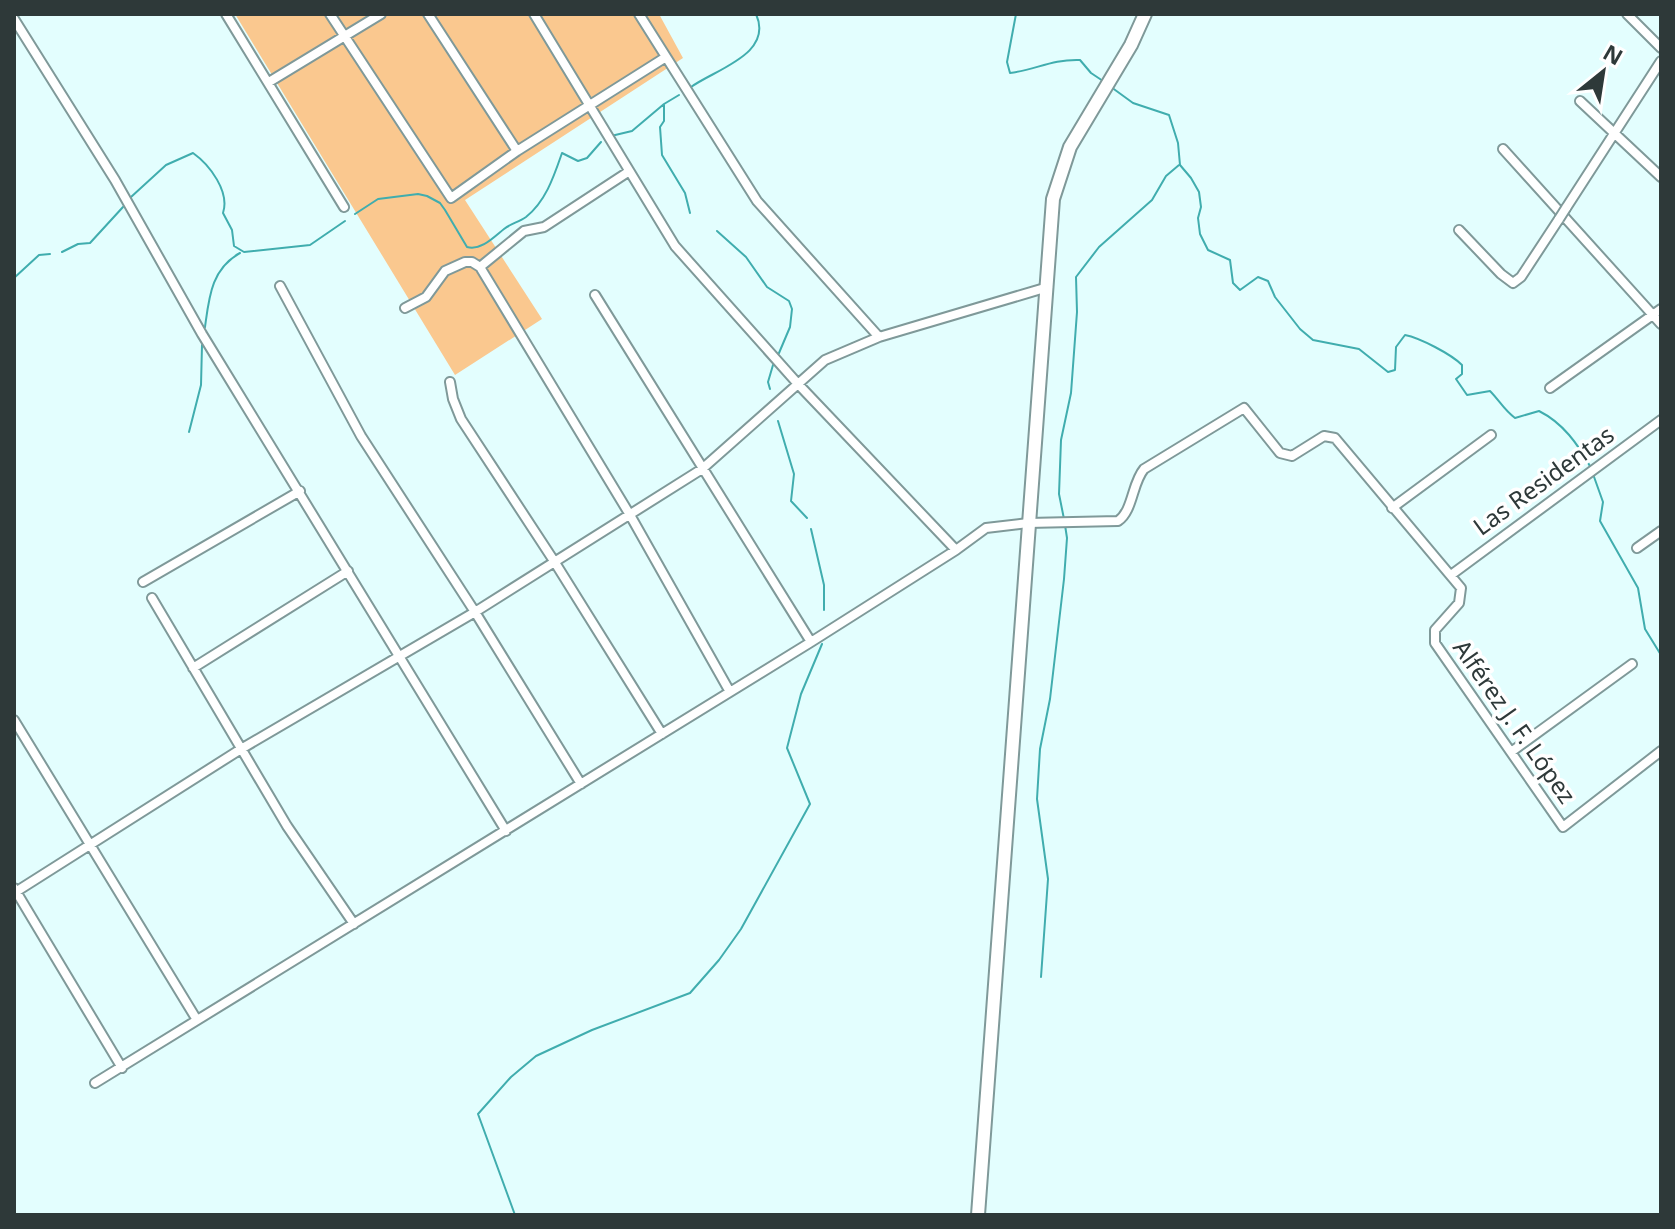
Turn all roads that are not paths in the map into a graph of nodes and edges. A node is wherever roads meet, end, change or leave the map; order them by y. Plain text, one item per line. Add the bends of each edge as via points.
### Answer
1 (226, 14) edge
2 (330, 14) edge
3 (381, 14) edge
4 (428, 14) edge
5 (534, 14) edge
6 (639, 14) edge
7 (1627, 14) edge
8 (1141, 16) edge
9 (14, 19) edge
10 (344, 37) junction
11 (1660, 45) edge
12 (666, 57) junction
13 (1661, 61) edge
14 (269, 82) junction
15 (1580, 101) dead end
16 (591, 106) junction
17 (1616, 132) junction
18 (1503, 149) dead end
19 (517, 151) junction
20 (628, 172) junction
21 (1661, 177) edge
22 (344, 207) dead end
23 (1459, 230) dead end
24 (480, 267) junction
25 (280, 286) dead end
26 (1048, 287) junction
27 (595, 295) dead end
28 (405, 308) dead end
29 (1657, 311) edge
30 (1661, 324) edge
31 (879, 337) junction
32 (450, 382) dead end
33 (798, 384) junction
34 (1550, 388) dead end
35 (1661, 420) edge
36 (1491, 435) dead end
37 (702, 469) junction
38 (300, 491) junction
39 (1392, 508) junction
40 (630, 515) junction
41 (1028, 523) junction
42 (1661, 531) edge
43 (1637, 548) dead end
44 (956, 550) junction
45 (554, 561) junction
46 (348, 571) junction
47 (1451, 575) junction
48 (143, 582) dead end
49 (152, 598) dead end
50 (475, 612) junction
51 (811, 642) junction
52 (400, 656) junction
53 (1632, 664) dead end
54 (193, 668) junction
55 (730, 692) junction
56 (14, 720) edge
57 (662, 734) junction
58 (241, 749) junction
59 (1661, 751) edge
60 (1511, 752) junction
61 (581, 784) junction
62 (506, 831) junction
63 (91, 846) junction
64 (15, 891) edge
65 (354, 924) junction
66 (197, 1020) junction
67 (122, 1068) junction
68 (95, 1083) dead end
69 (978, 1215) edge

1 - 14 street
2 - 10 street
3 - 10 street
4 - 19 street
5 - 16 street
6 - 12 street
7 - 11 street
8 - 26 main road via 1112,78 1070,147 1053,199
9 - 38 street
10 - 14 street
10 - 19 street via 451,198
12 - 16 street
12 - 31 street via 757,201
13 - 17 street
14 - 22 street
15 - 17 street
16 - 19 street
16 - 20 street
17 - 21 street
17 - 23 street, bridge via 1513,283
18 - 29 street
20 - 24 street via 544,227 524,231
20 - 33 street via 675,246
24 - 28 street via 465,262 445,271 426,297
24 - 40 street
25 - 50 street via 361,436
26 - 31 street
26 - 41 main road
27 - 37 street
29 - 30 street
29 - 34 street
31 - 33 street via 825,360
32 - 45 street via 461,419
33 - 37 street
33 - 44 street
35 - 47 street, Las Residentas
36 - 39 street
37 - 40 street
37 - 51 street
38 - 46 street
38 - 48 street
39 - 41 street via 1335,438 1324,436 1292,456 1280,453 1244,408 1144,469 1118,521
39 - 47 street
40 - 45 street
40 - 55 street
41 - 44 street via 986,528
41 - 69 main road
42 - 43 street
44 - 51 street
45 - 50 street
45 - 57 street
46 - 52 street
46 - 54 street
47 - 60 street, Alférez J. F. López via 1462,596 1435,630 1435,643
49 - 54 street
50 - 52 street
50 - 61 street
51 - 55 street
52 - 58 street
52 - 62 street
53 - 60 street
54 - 58 street
55 - 57 street
56 - 63 street
57 - 61 street
58 - 63 street
58 - 65 street
59 - 60 street, Alférez J. F. López via 1563,827
61 - 62 street
62 - 65 street
63 - 64 street
63 - 66 street
64 - 67 street
65 - 66 street
66 - 67 street
67 - 68 street

